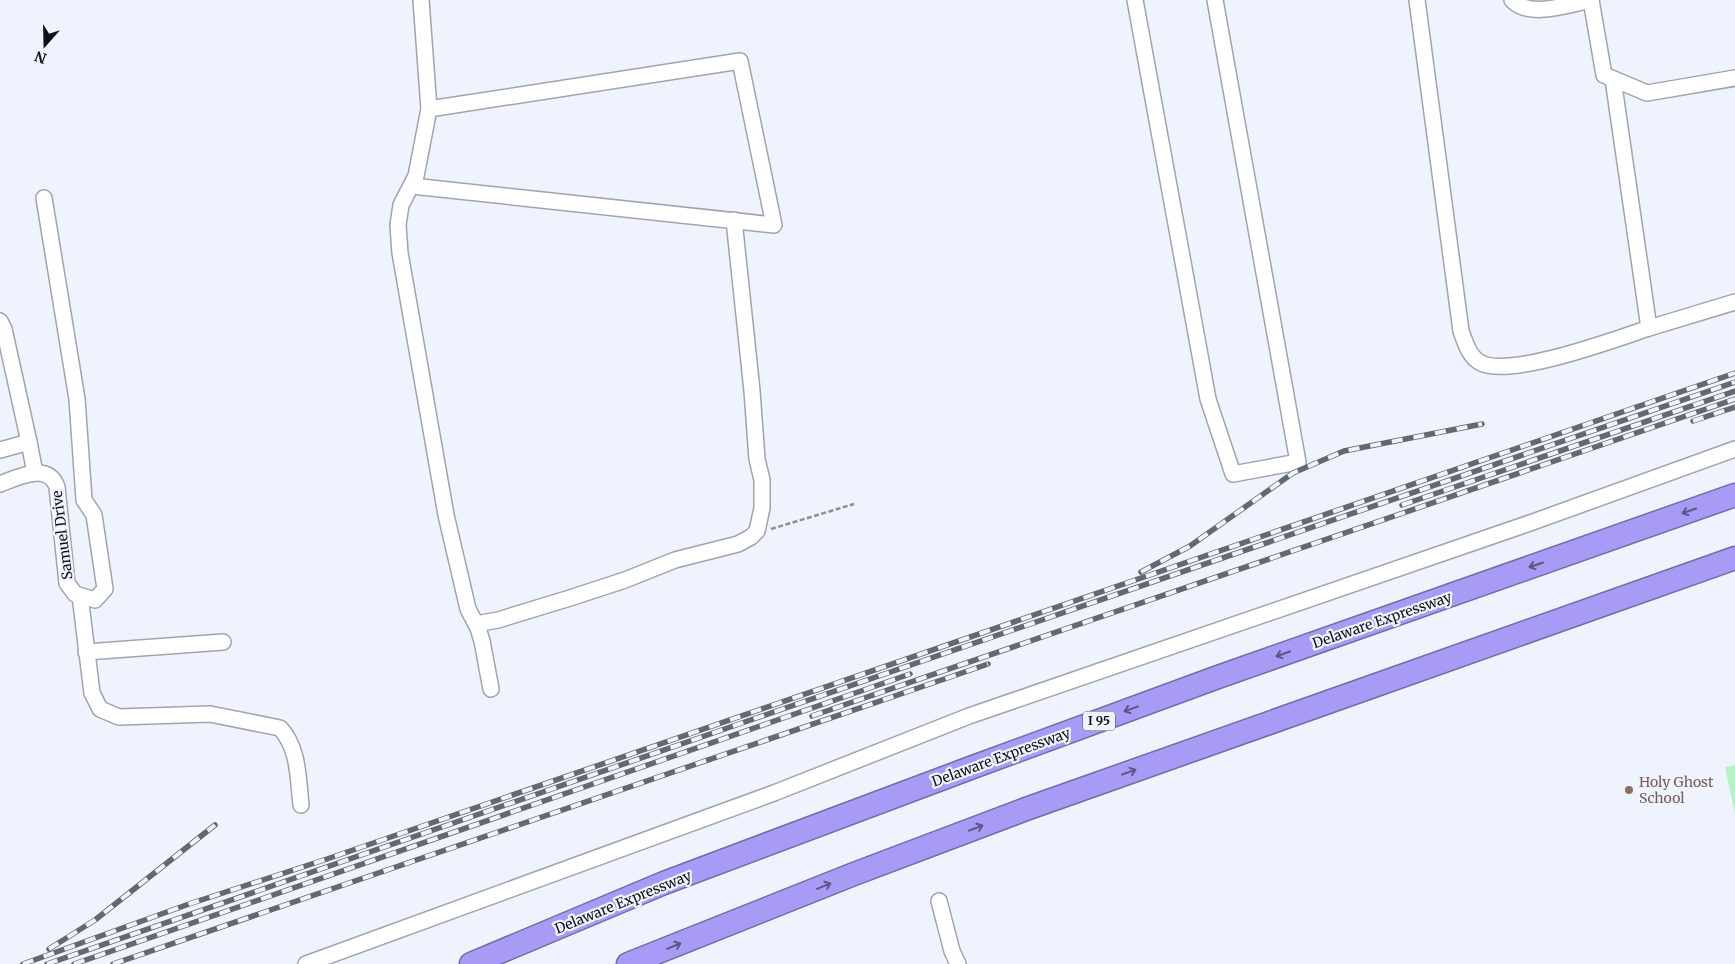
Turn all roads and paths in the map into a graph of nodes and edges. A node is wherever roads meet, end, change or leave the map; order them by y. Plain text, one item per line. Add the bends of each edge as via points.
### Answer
1 (421, 0) edge
2 (1135, 0) edge
3 (1215, 0) edge
4 (1417, 0) edge
5 (1512, 0) edge
6 (1591, 0) edge
7 (1735, 78) edge
8 (1613, 79) junction
9 (429, 109) junction
10 (412, 186) junction
11 (44, 198) dead end
12 (734, 220) junction
13 (1735, 302) edge
14 (0, 321) edge
15 (1649, 328) junction
16 (29, 442) junction
17 (1735, 449) edge
18 (0, 450) edge
19 (35, 473) junction
20 (83, 480) junction
21 (0, 484) edge
22 (57, 487) junction
23 (1735, 495) edge
24 (854, 504) dead end
25 (757, 531) junction
26 (1735, 558) edge
27 (80, 596) junction
28 (476, 624) junction
29 (223, 642) dead end
30 (86, 652) junction
31 (491, 689) dead end
32 (301, 805) dead end
33 (938, 901) dead end
34 (306, 964) edge
35 (471, 964) edge
36 (628, 964) edge
37 (958, 964) edge

1 - 9 street
2 - 3 street via 1208,399 1233,474 1298,462
4 - 15 street via 1461,331 1468,351 1481,363 1500,367 1578,351
5 - 6 street via 1533,10
6 - 8 street via 1604,75
7 - 8 street via 1647,93
8 - 15 street
9 - 10 street
9 - 12 street via 740,61 774,225
10 - 12 street
10 - 28 street via 401,205 398,225 400,253 446,515 468,609
11 - 20 street via 77,399
12 - 25 street via 757,459 762,480 762,508
13 - 15 street
14 - 16 street
16 - 18 street
16 - 19 street
17 - 34 street via 1476,542 969,716 783,790
19 - 21 street
19 - 22 street, Samuel Drive via 49,475
20 - 22 street
20 - 27 street, Samuel Drive via 84,500 94,516 105,589 95,600
22 - 27 street, Samuel Drive via 65,578 70,590
23 -> 35 highway, Delaware Expressway / I 95 via 964,770 664,884
24 - 25 path via 774,529
25 - 28 street via 738,544 675,560 570,598
36 -> 26 highway via 1026,809
27 - 30 street
28 - 31 street
29 - 30 street
30 - 32 street via 92,693 100,709 119,718 210,714 280,728 288,737 295,758
33 - 37 street

